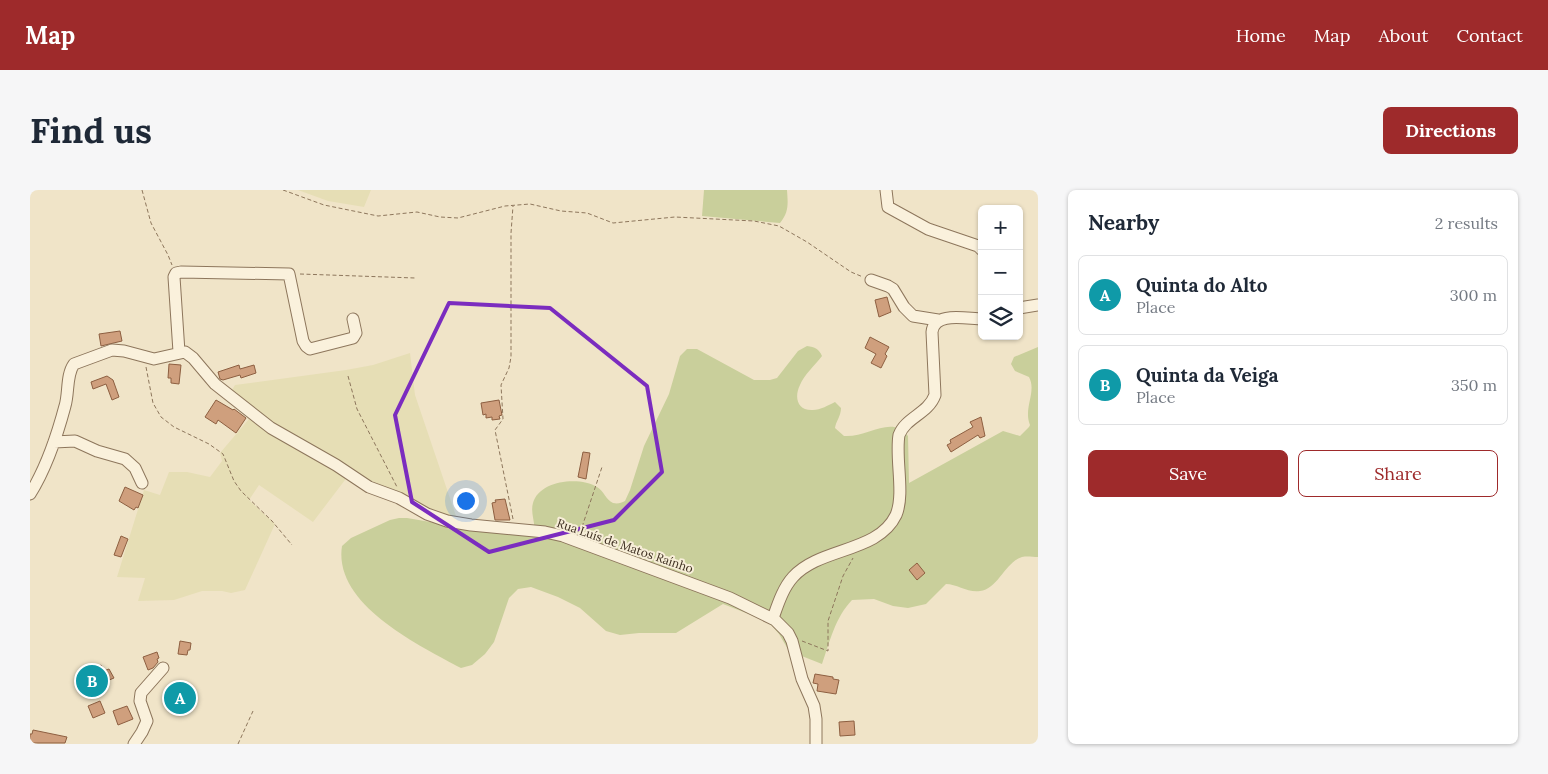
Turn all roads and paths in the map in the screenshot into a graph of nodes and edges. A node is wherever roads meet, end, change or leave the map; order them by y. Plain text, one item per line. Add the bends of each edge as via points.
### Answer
1 (142, 190) edge
2 (283, 190) edge
3 (886, 190) edge
4 (513, 206) junction
5 (978, 246) edge
6 (289, 274) junction
7 (175, 275) junction
8 (415, 278) dead end
9 (870, 280) joint
10 (1038, 305) edge
11 (1023, 307) edge
12 (353, 319) dead end
13 (978, 319) edge
14 (938, 320) junction
15 (180, 352) junction
16 (144, 357) junction
17 (348, 376) dead end
18 (54, 442) junction
19 (602, 467) dead end
20 (142, 484) dead end
21 (30, 494) edge
22 (399, 498) junction
23 (514, 529) junction
24 (577, 541) junction
25 (866, 542) junction
26 (292, 546) dead end
27 (773, 618) junction
28 (789, 636) junction
29 (163, 668) dead end
30 (253, 711) dead end
31 (134, 744) edge
32 (238, 744) edge
33 (816, 744) edge

1 - 7 path via 151,223
2 - 4 path via 324,205 378,216 417,212 458,218
3 - 5 street via 888,207 903,217
4 - 9 path via 530,204 587,213 614,223 675,217 754,221 778,226 851,272
4 - 23 path via 511,361 501,386 503,419 494,430
6 - 7 street via 181,272
6 - 8 path
6 - 12 street via 306,346 314,348 353,338 356,333
7 - 15 street
9 - 14 street via 893,289 913,316
10 - 11 street
13 - 14 street
14 - 25 street via 932,332 935,395 927,408 901,428 898,507 892,522
15 - 16 street via 156,359
15 - 22 street, Rua Luís de Matos Raínho via 189,355 215,384 280,434 366,485
16 - 18 street via 112,350 74,364
16 - 26 path via 153,403 161,417 223,454 241,491
17 - 22 path via 357,409 393,477
18 - 20 street via 75,441 126,460 135,468
18 - 21 street
19 - 24 path
22 - 23 street, Rua Luís de Matos Raínho via 427,514 447,520
23 - 24 street, Rua Luís de Matos Raínho via 551,533
24 - 27 street, Rua Luís de Matos Raínho via 730,598
25 - 27 street via 820,559 799,571 787,584
25 - 28 path via 842,576 828,621 828,651
27 - 28 street
28 - 33 street via 815,709
29 - 31 street via 141,693 140,701 147,721
30 - 32 path

